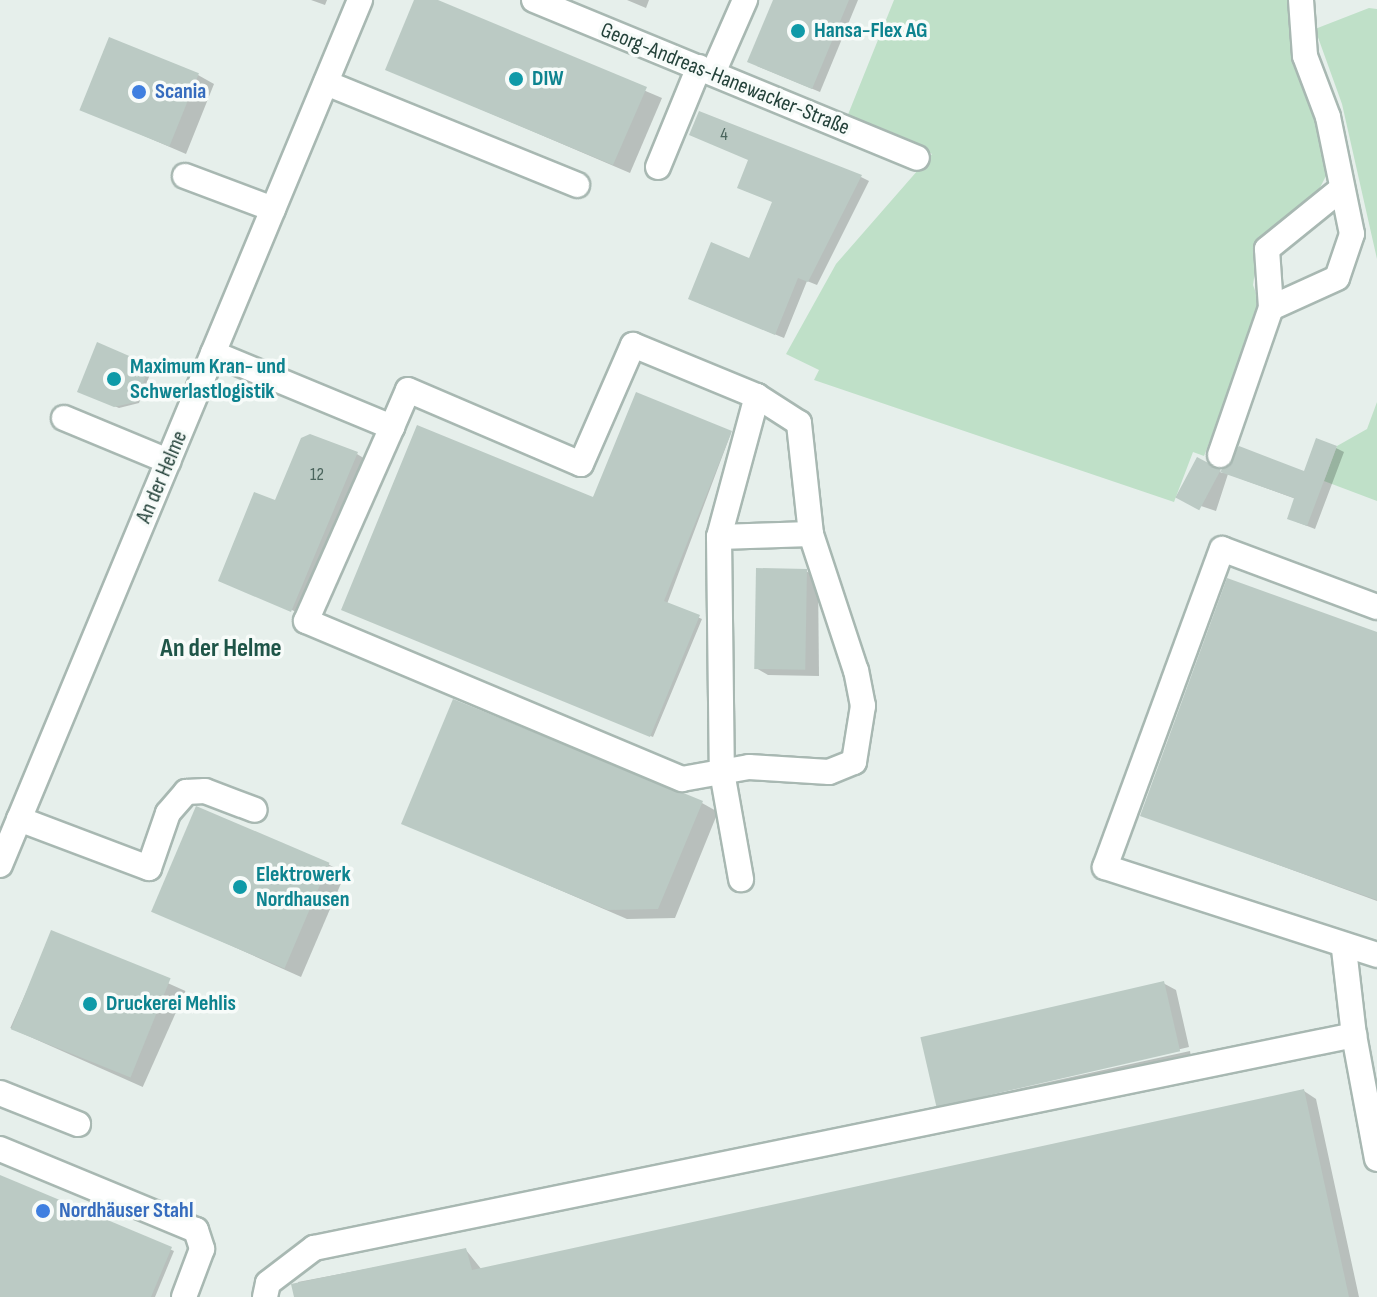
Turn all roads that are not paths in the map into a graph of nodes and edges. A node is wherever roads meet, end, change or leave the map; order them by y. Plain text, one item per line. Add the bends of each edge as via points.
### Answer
1 (360, 0) edge
2 (534, 0) edge
3 (745, 0) edge
4 (1301, 0) edge
5 (565, 6) edge
6 (706, 70) junction
7 (326, 83) junction
8 (917, 158) dead end
9 (658, 167) dead end
10 (185, 176) dead end
11 (577, 185) dead end
12 (1341, 189) junction
13 (273, 209) junction
14 (1271, 308) junction
15 (213, 353) junction
16 (757, 396) junction
17 (64, 418) dead end
18 (392, 427) junction
19 (1220, 455) dead end
20 (168, 461) junction
21 (811, 534) junction
22 (719, 537) junction
23 (1377, 607) edge
24 (722, 772) junction
25 (255, 810) dead end
26 (19, 819) junction
27 (2, 852) edge
28 (741, 879) dead end
29 (1344, 949) junction
30 (1377, 955) edge
31 (1354, 1035) junction
32 (0, 1093) edge
33 (1371, 1103) edge
34 (78, 1124) dead end
35 (0, 1149) edge
36 (1377, 1159) edge
37 (184, 1297) edge
38 (265, 1297) edge

1 - 7 street, An der Helme
2 - 5 street, Georg-Andreas-Hanewacker-Straße
3 - 6 street
4 - 12 street via 1305,56 1328,117
5 - 6 street, Georg-Andreas-Hanewacker-Straße
6 - 8 street, Georg-Andreas-Hanewacker-Straße
6 - 9 street
7 - 11 street
7 - 13 street, An der Helme
10 - 13 street
12 - 14 street via 1267,249
12 - 14 street via 1352,234 1337,278
13 - 15 street, An der Helme
14 - 19 street
15 - 18 street
15 - 20 street, An der Helme
16 - 18 street via 633,345 581,464 408,390
16 - 21 street via 799,423
16 - 22 street
17 - 20 street
18 - 24 street via 306,621 682,779
20 - 26 street, An der Helme
21 - 22 street
21 - 24 street via 863,706 854,762 829,772
22 - 24 street
23 - 29 street via 1222,549 1105,867
24 - 28 street
25 - 26 street via 205,791 186,792 168,813 149,868
26 - 27 street, An der Helme
29 - 30 street
29 - 31 street
31 - 33 street
31 - 38 street via 314,1248 268,1283
32 - 34 street
33 - 36 street
35 - 37 street via 196,1230 202,1249

